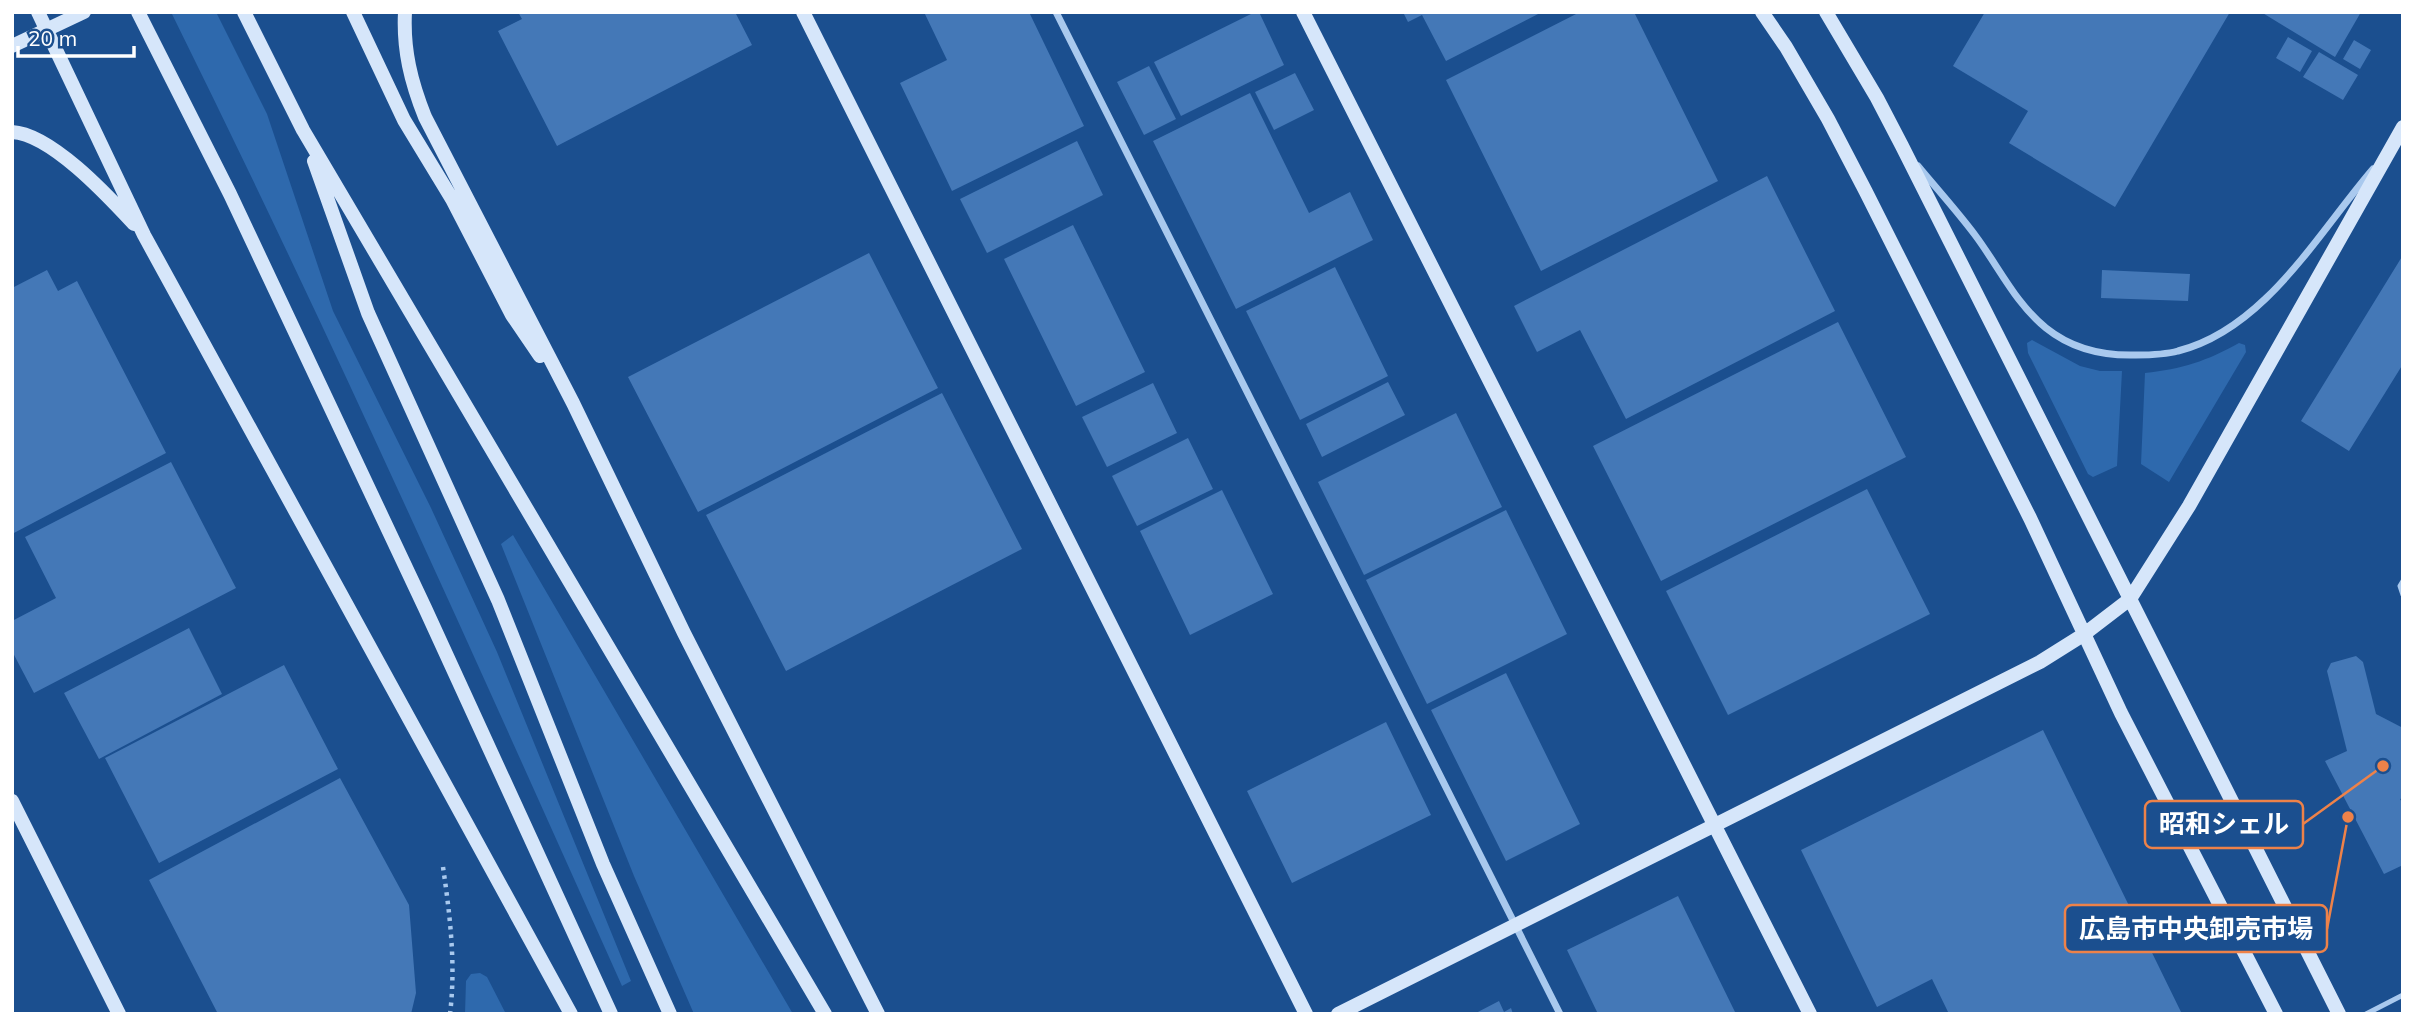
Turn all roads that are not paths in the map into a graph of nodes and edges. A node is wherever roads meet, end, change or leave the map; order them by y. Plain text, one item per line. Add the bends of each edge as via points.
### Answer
1 (38, 12) edge
2 (84, 12) edge
3 (138, 12) edge
4 (244, 12) edge
5 (353, 12) edge
6 (405, 12) edge
7 (803, 12) edge
8 (1056, 12) edge
9 (1303, 12) edge
10 (1762, 12) edge
11 (1826, 12) edge
12 (46, 30) junction
13 (12, 46) edge
14 (2403, 127) edge
15 (303, 130) junction
16 (12, 132) edge
17 (1902, 146) junction
18 (2389, 149) junction
19 (144, 235) junction
20 (573, 403) junction
21 (2403, 581) edge
22 (2403, 595) edge
23 (2130, 599) junction
24 (2084, 635) junction
25 (12, 801) edge
26 (1714, 824) junction
27 (1515, 925) junction
28 (2403, 995) edge
29 (119, 1014) edge
30 (571, 1014) edge
31 (611, 1014) edge
32 (670, 1014) edge
33 (825, 1014) edge
34 (878, 1014) edge
35 (1306, 1014) edge
36 (1338, 1014) edge
37 (1560, 1014) edge
38 (1810, 1014) edge
39 (2276, 1014) edge
40 (2339, 1014) edge
41 (2366, 1014) edge

1 - 12 street
2 - 12 street
3 - 31 street via 230,194
4 - 15 street
5 - 20 street via 404,120 452,199 512,316
6 - 20 street via 409,72 425,117
7 - 35 street
8 - 27 street
9 - 26 street
10 - 24 street via 1853,167 2031,517
11 - 17 street
12 - 13 street
12 - 19 street
14 - 18 street
15 - 32 street via 368,313 498,600 603,864
15 - 33 street
16 - 19 street via 53,149 99,187
17 - 18 street via 2035,318 2075,346 2119,355 2158,355 2194,346 2246,315 2284,280
17 - 23 street
18 - 23 street via 2189,506
19 - 30 street
20 - 34 street
21 - 22 lane
23 - 24 street
23 - 40 street
24 - 26 street via 2040,663
24 - 39 street
25 - 29 street
26 - 27 street
26 - 38 street
27 - 36 street
27 - 37 street
28 - 41 lane

